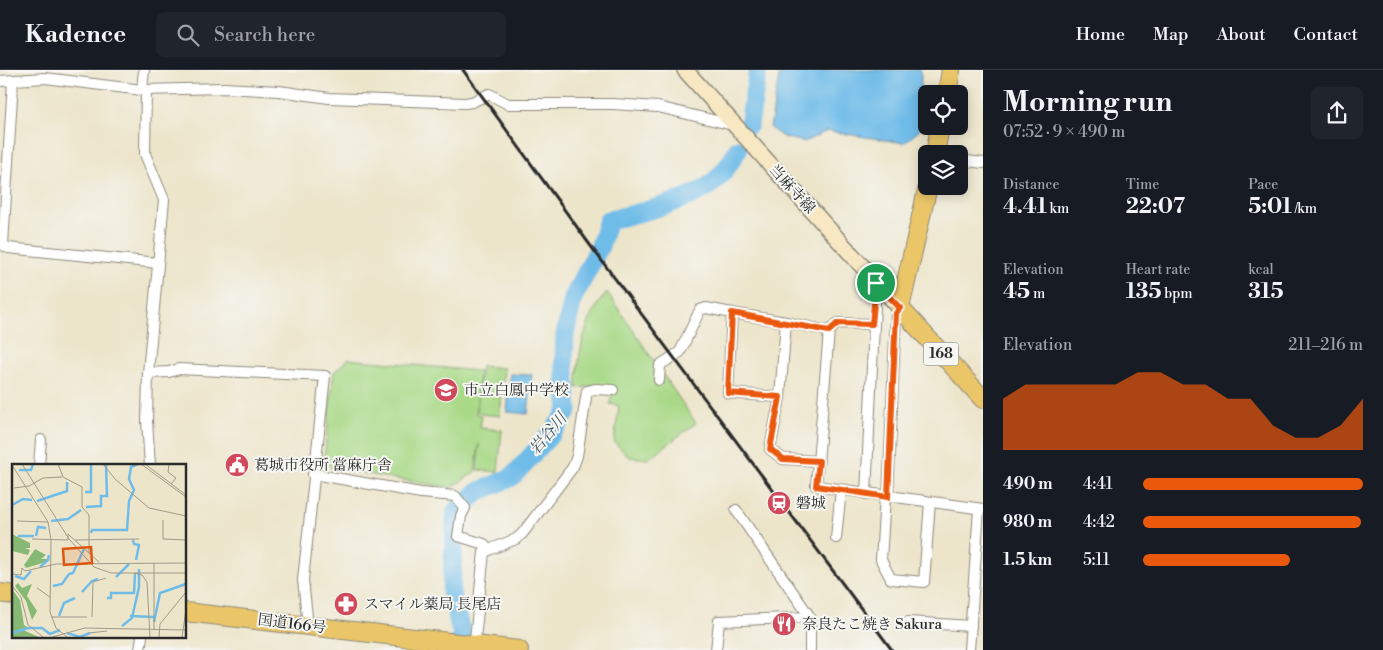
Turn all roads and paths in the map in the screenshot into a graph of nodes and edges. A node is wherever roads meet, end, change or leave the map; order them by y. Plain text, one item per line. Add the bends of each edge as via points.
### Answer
1 (144, 70) edge
2 (685, 70) edge
3 (951, 70) edge
4 (45, 74) edge
5 (13, 80) junction
6 (0, 81) edge
7 (948, 85) edge
8 (144, 90) junction
9 (734, 125) junction
10 (968, 161) edge
11 (983, 163) edge
12 (926, 195) edge
13 (1, 244) edge
14 (158, 263) junction
15 (876, 283) junction
16 (900, 308) junction
17 (732, 313) junction
18 (786, 322) junction
19 (872, 324) junction
20 (829, 331) junction
21 (148, 373) junction
22 (659, 380) dead end
23 (613, 390) dead end
24 (780, 397) junction
25 (983, 400) edge
26 (41, 440) dead end
27 (819, 461) junction
28 (39, 464) edge
29 (150, 464) edge
30 (313, 474) junction
31 (841, 490) junction
32 (866, 494) junction
33 (886, 497) junction
34 (930, 502) junction
35 (982, 508) edge
36 (736, 510) dead end
37 (836, 538) dead end
38 (487, 550) junction
39 (186, 612) edge
40 (810, 617) junction
41 (908, 622) dead end
42 (308, 626) junction
43 (971, 626) junction
44 (474, 648) edge
45 (519, 650) edge
46 (716, 650) edge
47 (810, 650) edge
48 (969, 650) edge

1 - 8 street
2 - 9 main road, 当麻寺線
3 - 7 highway
4 - 5 street
4 - 8 street
5 - 6 street
5 - 13 street
8 - 9 street via 224,88 329,98 464,103 489,94 508,104 658,107
8 - 14 street via 145,154 164,200
9 - 15 main road, 当麻寺線
10 - 11 street
12 - 16 highway
13 - 14 street via 8,248
14 - 21 street
15 - 16 main road, 当麻寺線
15 - 19 street
16 - 25 highway, 168
16 - 33 street via 896,313
17 - 18 street
17 - 22 street via 706,308 700,310 680,352 660,365
17 - 24 street via 728,393
18 - 20 street
18 - 24 street
19 - 20 street via 838,323
19 - 32 street
20 - 27 street
21 - 29 street
21 - 30 street via 179,369 325,376
23 - 38 street via 587,391 573,467 522,534
24 - 27 street via 770,449 783,459
26 - 28 street
27 - 31 street via 816,486
30 - 38 street via 421,494 455,496 465,508 458,536 484,544
30 - 42 street via 303,580
31 - 32 street
31 - 37 street
32 - 33 street
33 - 34 street
33 - 34 street via 881,560 891,579 924,582
34 - 35 street
35 - 43 street
36 - 40 street
38 - 44 street via 484,552
39 - 42 highway, 国道166号
40 - 46 street via 720,621
40 - 47 street
41 - 43 street
42 - 44 highway, 国道166号
43 - 48 street
44 - 45 highway, 国道166号

